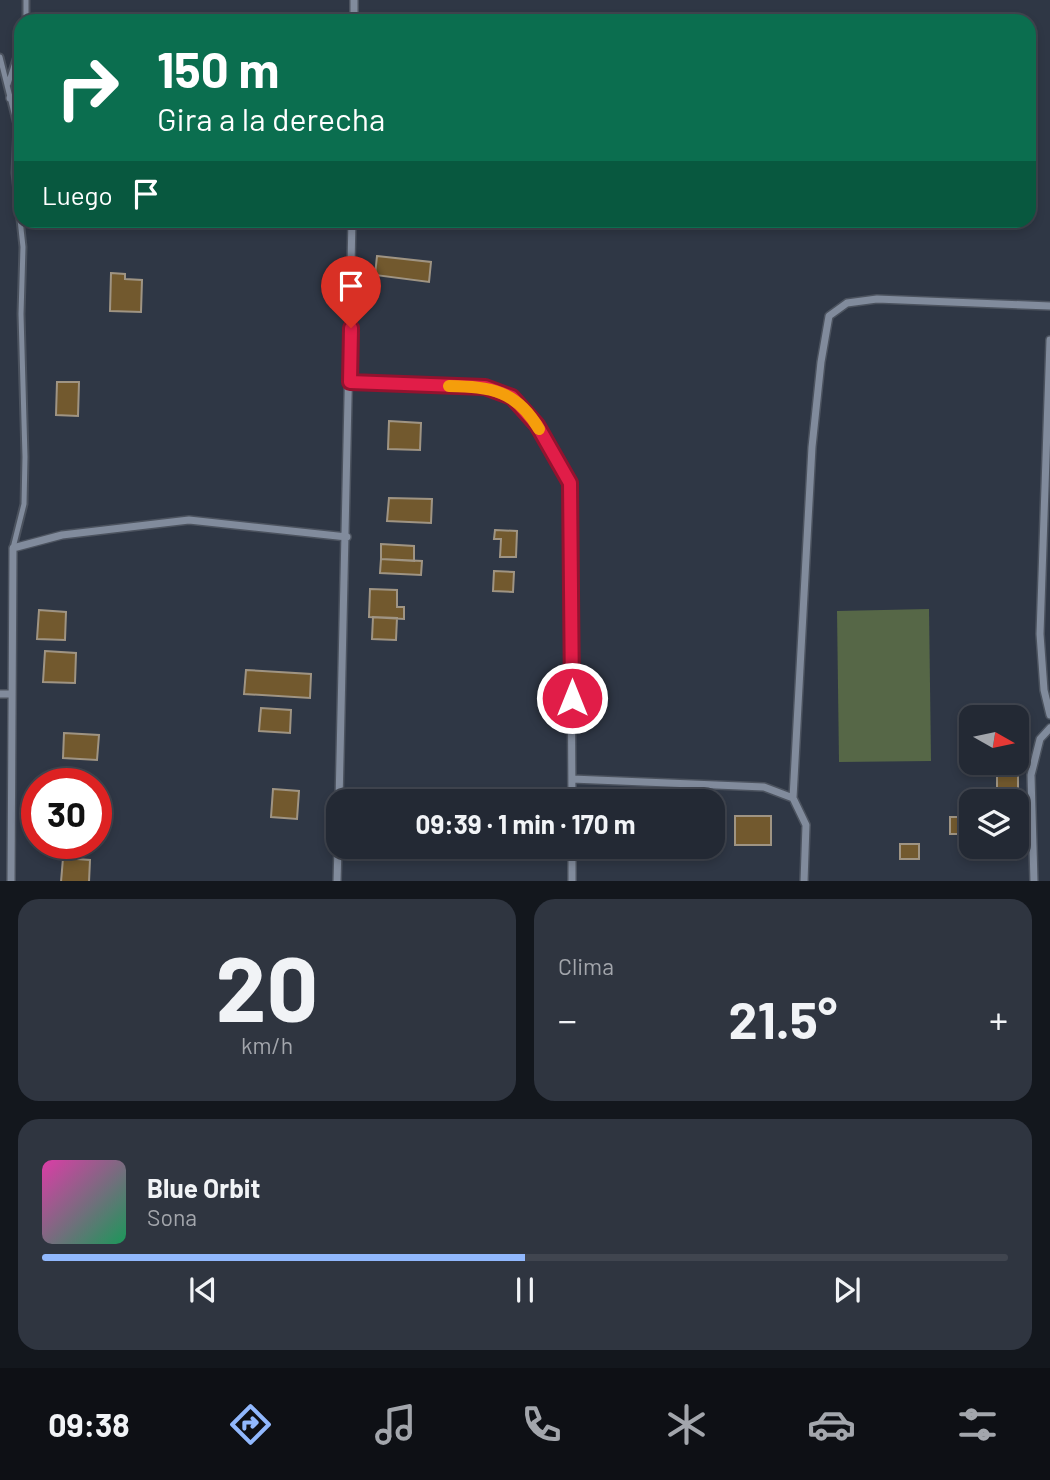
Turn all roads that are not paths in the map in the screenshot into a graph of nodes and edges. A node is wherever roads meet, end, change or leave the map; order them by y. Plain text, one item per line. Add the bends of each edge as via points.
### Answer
1 (0, 57) edge
2 (14, 66) edge
3 (7, 87) junction
4 (10, 98) junction
5 (14, 98) edge
6 (14, 113) edge
7 (21, 228) edge
8 (352, 228) edge
9 (1050, 306) edge
10 (1050, 340) edge
11 (350, 382) junction
12 (347, 537) junction
13 (13, 548) junction
14 (0, 694) edge
15 (12, 694) junction
16 (1050, 715) edge
17 (1050, 727) edge
18 (572, 779) junction
19 (339, 789) edge
20 (572, 789) edge
21 (793, 798) junction
22 (338, 859) edge
23 (572, 859) edge
24 (11, 881) edge
25 (337, 881) edge
26 (572, 881) edge
27 (804, 881) edge
28 (1034, 881) edge

1 - 3 lane
2 - 3 lane
3 - 4 lane
4 - 5 street
4 - 6 lane
7 - 13 lane via 24,504
8 - 11 street
9 - 21 street via 877,299 847,303 829,316 811,447
10 - 16 street via 1040,634
11 - 12 street
11 - 18 street via 485,387 512,397 537,425 570,483
12 - 13 street via 189,520 62,535
12 - 19 street
13 - 15 street
14 - 15 street
15 - 24 street
17 - 28 street via 1040,739 1031,775
18 - 20 street
18 - 21 street via 764,787
21 - 27 street via 806,825
22 - 25 street
23 - 26 street

